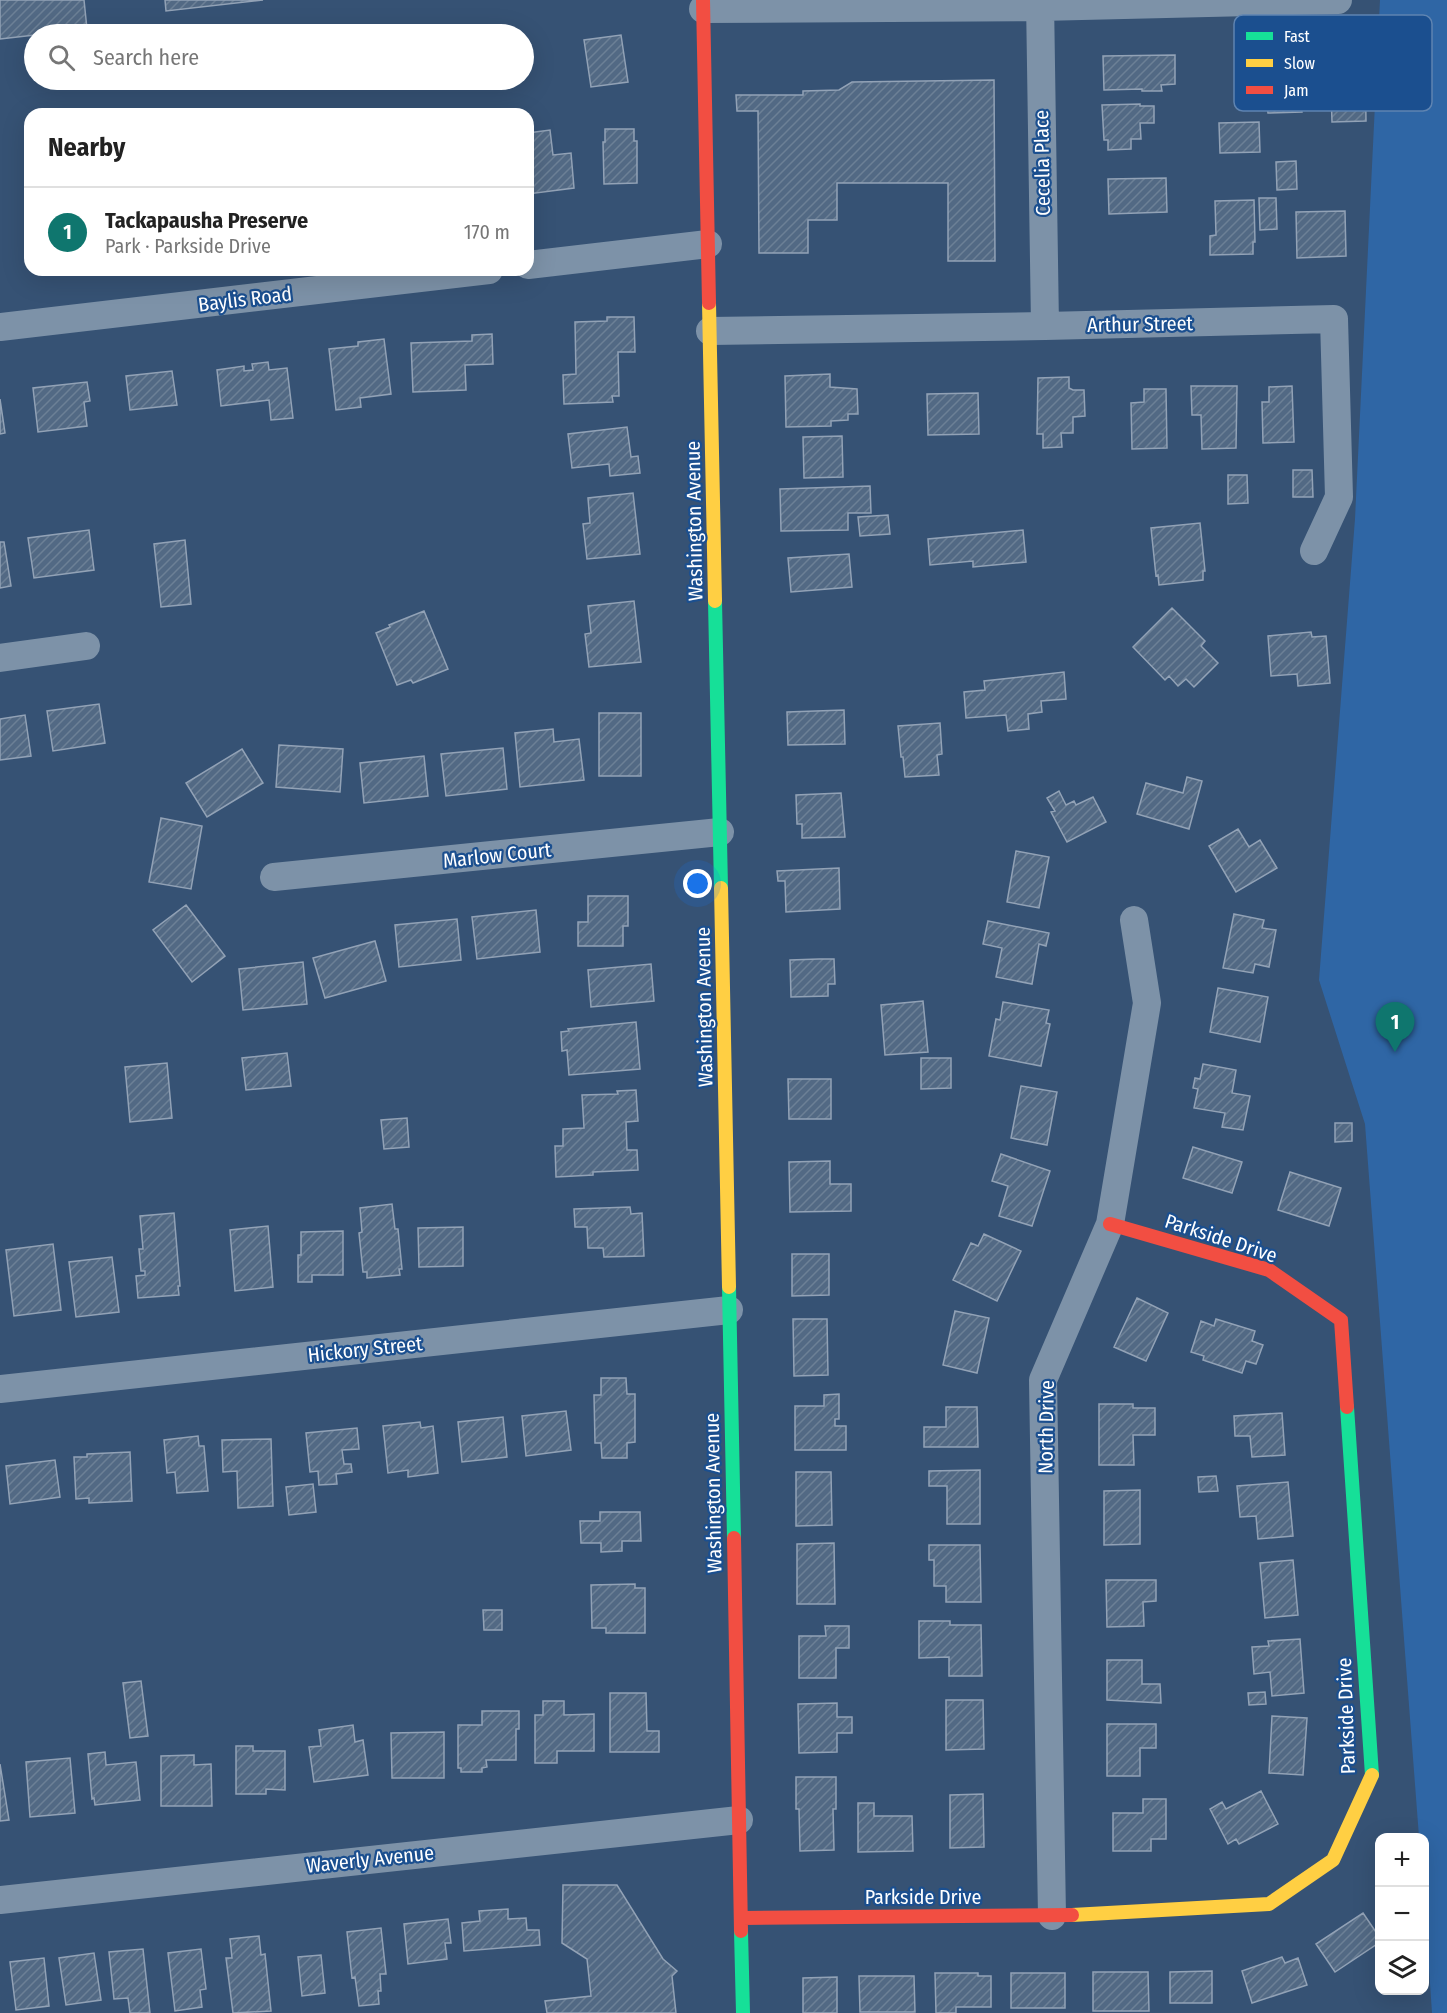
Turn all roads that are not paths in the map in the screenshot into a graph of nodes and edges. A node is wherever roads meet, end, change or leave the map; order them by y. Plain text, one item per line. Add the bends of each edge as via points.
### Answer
1 (1338, 0) edge
2 (703, 4) edge
3 (1040, 4) edge
4 (708, 244) junction
5 (534, 265) edge
6 (438, 276) edge
7 (1045, 326) junction
8 (0, 327) edge
9 (710, 331) junction
10 (1314, 551) dead end
11 (86, 646) dead end
12 (0, 658) edge
13 (720, 832) junction
14 (274, 877) dead end
15 (1134, 920) dead end
16 (1110, 1224) junction
17 (729, 1310) junction
18 (0, 1389) edge
19 (740, 1820) junction
20 (0, 1900) edge
21 (1052, 1916) junction
22 (742, 1918) junction
23 (744, 2013) edge

1 - 3 street
2 - 3 street
2 - 4 street, Washington Avenue
3 - 7 street, Cecelia Place
4 - 5 street
4 - 9 street, Washington Avenue
6 - 8 street, Baylis Road
7 - 9 street, Arthur Street
7 - 10 street, Arthur Street via 1334,319 1339,497
9 - 13 street, Washington Avenue
11 - 12 street
13 - 14 street, Marlow Court
13 - 17 street, Washington Avenue
15 - 16 street, North Drive via 1147,1003
16 - 21 street, North Drive via 1043,1380
16 - 21 street, Parkside Drive via 1269,1270 1341,1320 1372,1775 1333,1860 1269,1904
17 - 18 street, Hickory Street
17 - 19 street, Washington Avenue
19 - 20 street, Waverly Avenue
19 - 22 street, Washington Avenue
21 - 22 street, Parkside Drive
22 - 23 street, Washington Avenue

